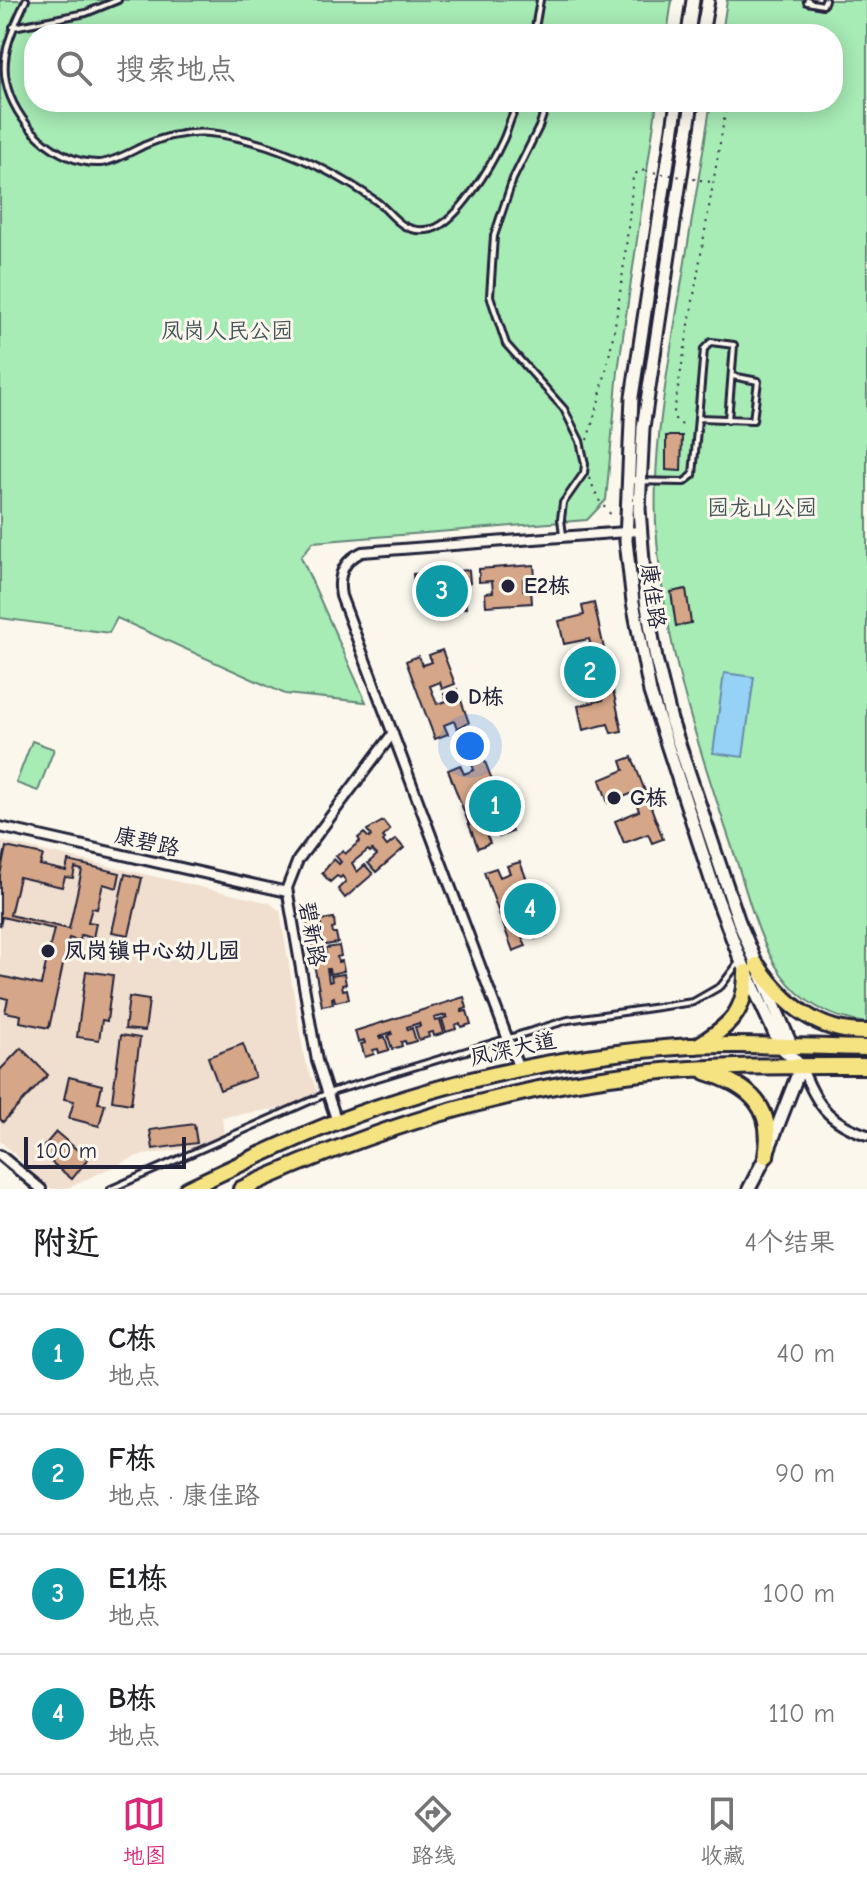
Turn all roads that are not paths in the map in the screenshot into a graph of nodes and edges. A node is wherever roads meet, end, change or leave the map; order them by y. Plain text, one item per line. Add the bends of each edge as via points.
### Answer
1 (26, 0) edge
2 (118, 0) edge
3 (540, 0) edge
4 (693, 0) edge
5 (708, 0) edge
6 (808, 0) edge
7 (825, 0) edge
8 (29, 24) edge
9 (536, 24) edge
10 (689, 24) edge
11 (704, 24) edge
12 (24, 25) edge
13 (13, 27) junction
14 (513, 112) edge
15 (542, 112) edge
16 (675, 112) edge
17 (690, 112) edge
18 (732, 376) junction
19 (698, 417) junction
20 (728, 420) junction
21 (633, 481) junction
22 (639, 531) junction
23 (626, 532) junction
24 (563, 537) junction
25 (393, 733) junction
26 (0, 827) edge
27 (287, 892) junction
28 (748, 965) junction
29 (867, 1032) edge
30 (507, 1037) junction
31 (696, 1046) junction
32 (786, 1047) junction
33 (867, 1048) edge
34 (801, 1066) junction
35 (867, 1066) edge
36 (519, 1069) junction
37 (686, 1069) junction
38 (328, 1093) junction
39 (337, 1122) junction
40 (867, 1135) edge
41 (0, 1155) edge
42 (766, 1156) junction
43 (41, 1189) edge
44 (111, 1189) edge
45 (187, 1189) edge
46 (241, 1189) edge
47 (749, 1189) edge

1 - 13 lane
2 - 8 lane via 86,13
3 - 9 lane
4 - 10 street
5 - 11 street
6 - 7 lane via 823,5
12 - 13 lane
13 - 14 lane via 6,82 19,115 42,141 63,153 103,163 163,137 225,133 318,166 418,231 450,218 486,171
15 - 24 lane via 494,236 490,296 506,344 575,426 584,473 563,503
16 - 21 street, 康佳路 via 635,370
17 - 21 street, 康佳路
18 - 19 lane via 734,345 706,345
18 - 20 lane
18 - 20 lane via 759,384 753,420
19 - 20 lane
19 - 21 lane via 691,479
21 - 22 street, 康佳路
21 - 23 street, 康佳路
22 - 23 street
22 - 28 street, 康佳路 via 662,688
23 - 24 street
23 - 28 street, 康佳路 via 650,692 712,883
24 - 25 street via 362,552 345,565 341,596
25 - 27 street, 碧新路 via 293,868
25 - 30 street
26 - 27 street, 康碧路
27 - 38 street, 碧新路 via 317,1061
28 - 29 main road via 804,1014 831,1028
28 - 30 lane via 693,1002 568,1020
28 - 31 main road via 742,1004 734,1018
28 - 32 street, 康佳路
30 - 36 street
30 - 38 lane
31 - 32 main road, 凤深大道
31 - 36 main road, 凤深大道
32 - 33 main road, 凤深大道
32 - 34 street, 康佳路
34 - 35 main road, 凤深大道
34 - 37 main road, 凤深大道
34 - 40 street via 828,1116
34 - 42 street
36 - 39 main road, 凤深大道
37 - 42 main road via 727,1079 756,1100 768,1127
37 - 46 main road, 凤深大道 via 558,1085 457,1107 345,1143
38 - 39 street, 碧新路
38 - 44 lane
39 - 45 main road, 凤深大道
41 - 43 street
42 - 47 street

